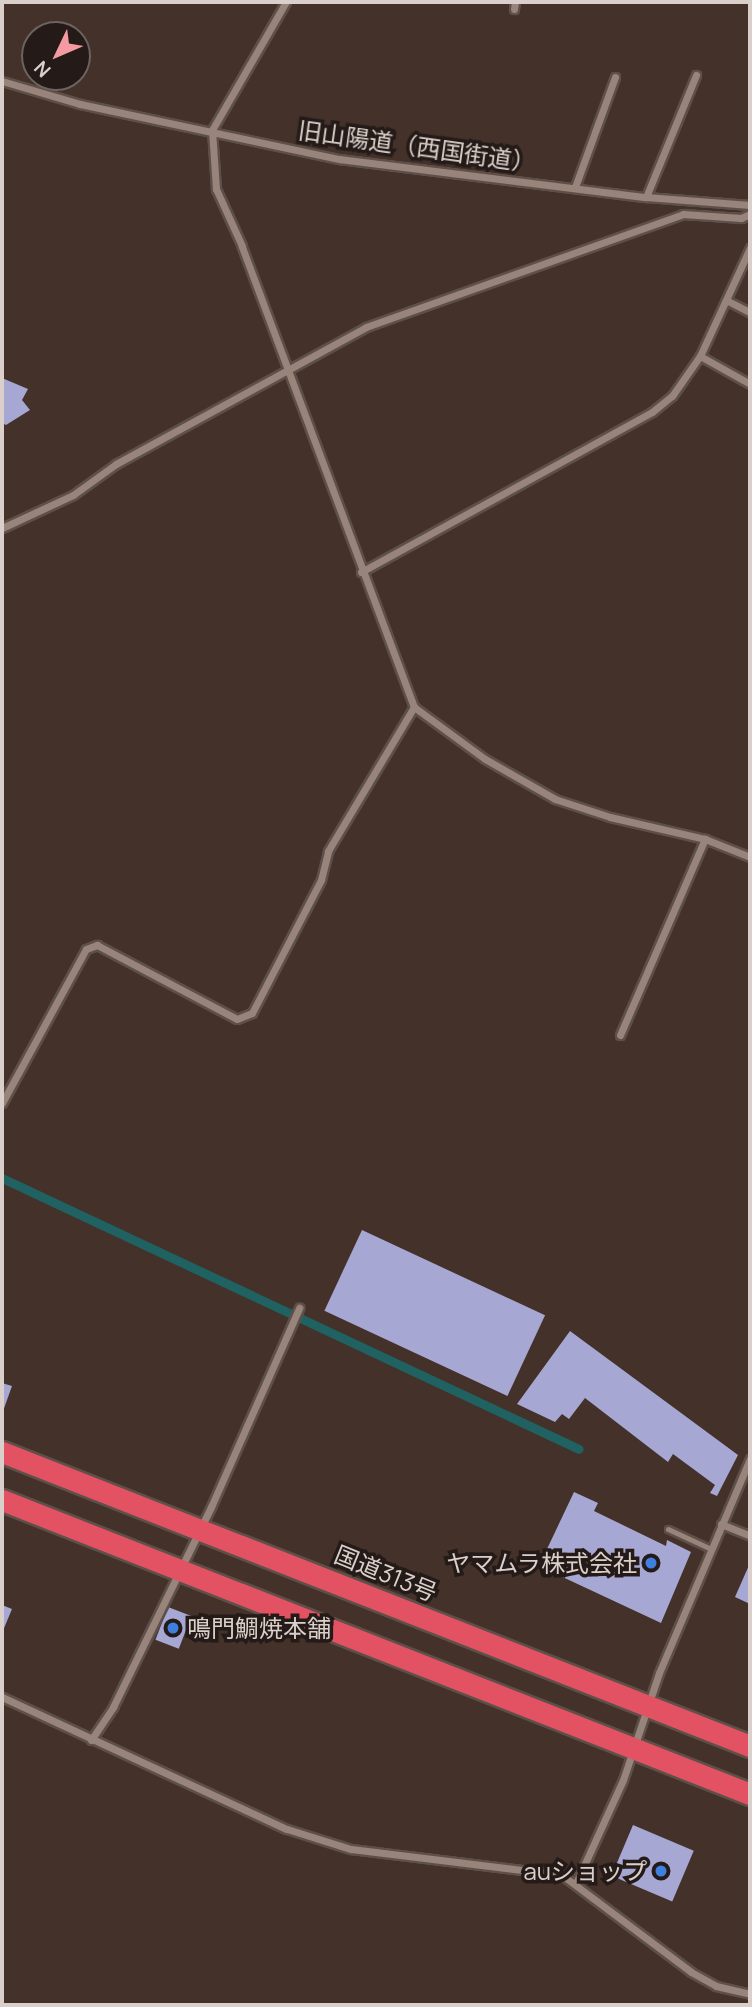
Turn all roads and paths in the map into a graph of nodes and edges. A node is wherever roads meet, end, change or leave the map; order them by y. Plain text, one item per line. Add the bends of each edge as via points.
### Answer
1 (286, 2) edge
2 (696, 75) dead end
3 (615, 77) dead end
4 (2, 81) edge
5 (212, 130) junction
6 (575, 187) junction
7 (646, 197) junction
8 (750, 205) edge
9 (750, 214) edge
10 (750, 248) edge
11 (726, 300) junction
12 (750, 312) edge
13 (700, 356) junction
14 (288, 370) junction
15 (750, 384) edge
16 (2, 528) edge
17 (361, 572) junction
18 (414, 707) junction
19 (705, 839) junction
20 (750, 857) edge
21 (620, 1035) dead end
22 (2, 1103) edge
23 (299, 1308) dead end
24 (2, 1451) edge
25 (750, 1459) edge
26 (2, 1500) edge
27 (721, 1524) junction
28 (201, 1528) junction
29 (668, 1530) dead end
30 (750, 1536) edge
31 (711, 1549) junction
32 (179, 1570) junction
33 (2, 1697) edge
34 (648, 1705) junction
35 (91, 1740) junction
36 (634, 1746) junction
37 (750, 1746) edge
38 (750, 1794) edge
39 (576, 1883) junction
40 (750, 1994) edge

1 - 5 street
2 - 7 street
3 - 6 street
4 - 5 street, 旧山陽道（西国街道） via 80,104
5 - 6 street, 旧山陽道（西国街道） via 339,159
5 - 14 street via 216,189
6 - 7 street, 旧山陽道（西国街道）
7 - 8 street, 旧山陽道（西国街道）
9 - 14 street via 741,218 683,214 366,327
10 - 11 street
11 - 12 street
11 - 13 street
13 - 15 street
13 - 17 street via 672,397 652,412
14 - 16 street via 116,464 73,495
14 - 17 street
17 - 18 street
18 - 19 street via 485,759 555,799
18 - 22 street via 328,851 321,880 252,1013 237,1019 97,945 86,949
19 - 20 street
19 - 21 street
23 - 28 street
24 - 28 highway, 国道313号
25 - 27 street
26 - 32 highway
27 - 30 street
27 - 31 street
28 - 32 street
28 - 34 highway, 国道313号
29 - 31 lane
31 - 34 street
32 - 35 street via 113,1707
32 - 36 highway
33 - 35 street
34 - 36 street
34 - 37 highway, 国道313号
35 - 39 street via 287,1829 351,1849 544,1871
36 - 38 highway
36 - 39 street via 613,1805
39 - 40 street via 691,1972 716,1986

